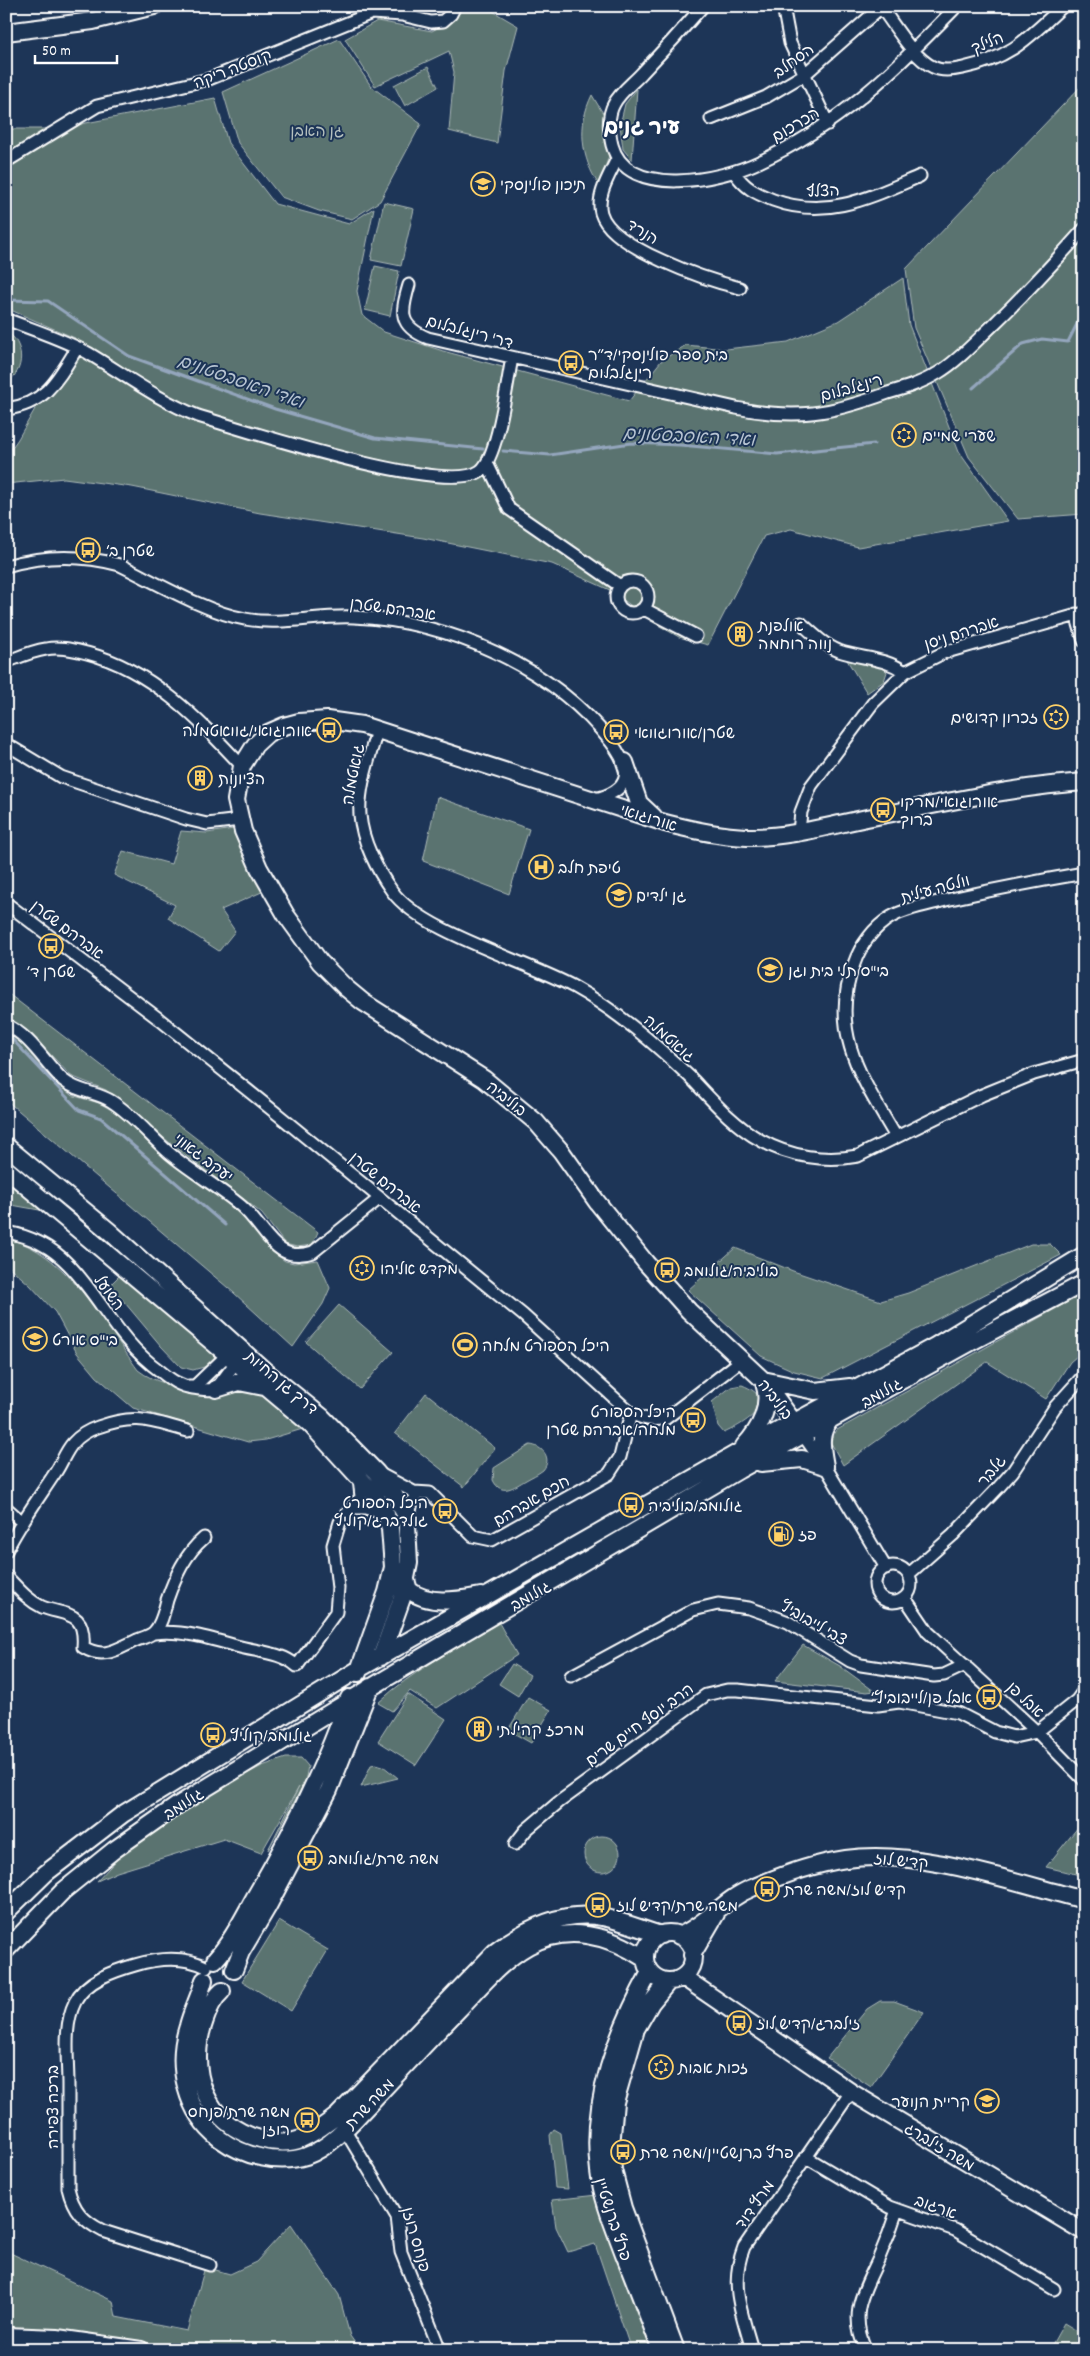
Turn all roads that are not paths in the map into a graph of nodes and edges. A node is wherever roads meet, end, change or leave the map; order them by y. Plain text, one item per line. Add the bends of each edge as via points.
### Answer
1 (154, 6) edge
2 (455, 6) edge
3 (703, 6) edge
4 (782, 6) edge
5 (957, 6) edge
6 (1063, 6) edge
7 (880, 7) edge
8 (6, 32) edge
9 (914, 50) junction
10 (805, 74) junction
11 (711, 119) dead end
12 (828, 124) junction
13 (10, 159) dead end
14 (617, 159) junction
15 (734, 172) junction
16 (920, 176) dead end
17 (1084, 229) edge
18 (409, 285) dead end
19 (740, 288) dead end
20 (6, 318) edge
21 (77, 348) junction
22 (512, 358) junction
23 (569, 371) joint
24 (6, 409) edge
25 (487, 463) junction
26 (6, 566) edge
27 (620, 586) junction
28 (644, 609) junction
29 (1080, 613) edge
30 (800, 623) dead end
31 (696, 636) dead end
32 (1084, 641) edge
33 (6, 662) edge
34 (905, 672) junction
35 (378, 730) junction
36 (6, 744) edge
37 (624, 762) junction
38 (242, 766) junction
39 (1084, 782) edge
40 (594, 800) junction
41 (240, 820) junction
42 (658, 820) junction
43 (799, 832) junction
44 (1083, 873) edge
45 (6, 903) edge
46 (6, 1025) edge
47 (1084, 1060) edge
48 (896, 1137) junction
49 (6, 1146) edge
50 (6, 1169) edge
51 (380, 1198) junction
52 (6, 1232) edge
53 (1084, 1255) edge
54 (1084, 1283) edge
55 (237, 1356) junction
56 (743, 1359) junction
57 (1084, 1375) edge
58 (763, 1380) junction
59 (862, 1385) junction
60 (180, 1386) junction
61 (266, 1388) junction
62 (216, 1389) junction
63 (631, 1413) junction
64 (830, 1420) junction
65 (798, 1428) junction
66 (188, 1432) dead end
67 (739, 1452) junction
68 (825, 1466) junction
69 (739, 1470) junction
70 (376, 1472) junction
71 (357, 1473) junction
72 (418, 1493) junction
73 (6, 1508) edge
74 (354, 1508) junction
75 (386, 1514) junction
76 (22, 1521) junction
77 (407, 1525) junction
78 (204, 1538) dead end
79 (6, 1551) edge
80 (886, 1568) junction
81 (909, 1574) junction
82 (6, 1576) edge
83 (406, 1580) junction
84 (493, 1594) junction
85 (904, 1598) junction
86 (154, 1633) junction
87 (382, 1656) junction
88 (965, 1665) junction
89 (359, 1669) junction
90 (571, 1676) dead end
91 (369, 1689) junction
92 (1084, 1690) edge
93 (347, 1703) junction
94 (306, 1726) junction
95 (1037, 1732) junction
96 (329, 1747) junction
97 (1084, 1780) edge
98 (515, 1844) dead end
99 (1084, 1900) edge
100 (722, 1905) junction
101 (6, 1912) edge
102 (661, 1935) junction
103 (679, 1936) junction
104 (6, 1950) edge
105 (647, 1966) junction
106 (208, 1969) junction
107 (234, 1970) junction
108 (684, 1970) junction
109 (222, 1991) junction
110 (851, 2092) junction
111 (341, 2123) junction
112 (806, 2157) junction
113 (897, 2210) junction
114 (1084, 2232) edge
115 (210, 2265) dead end
116 (1054, 2289) dead end
117 (6, 2336) edge
118 (6, 2348) edge
119 (51, 2349) edge
120 (40, 2350) edge
121 (60, 2350) edge
122 (141, 2350) edge
123 (440, 2350) edge
124 (661, 2350) edge
125 (676, 2350) edge
126 (752, 2350) edge
127 (866, 2350) edge

1 - 8 street via 93,21
2 - 13 street, קוסטה ריקה via 443,21 372,13 209,79 97,106
3 - 14 street via 613,104 609,127
4 - 10 street via 790,43
5 - 9 street, הכרכום
6 - 9 street, הלילך via 1011,52 980,64 940,70
7 - 9 street, הלילך
7 - 10 street, הסחלב
9 - 12 street, הכרכום via 877,86
10 - 11 street, הסחלב via 766,97
10 - 12 street
12 - 15 street, הכרכום via 778,153
14 - 15 street, הכרכום via 627,170 654,180
14 - 19 street, הנרד via 603,190 601,213 618,237 691,274
15 - 16 street, הצלף via 744,186 765,197 800,207 824,208 847,205
17 - 23 street, רינגלבלום via 1037,282 958,359 926,380 855,406 805,415 778,415
18 - 22 street, דר' רינגלבלום via 404,315 406,326 414,333
20 - 21 street
21 - 24 street via 39,399
21 - 25 street via 183,410 281,440 364,463 439,476 472,474
22 - 23 street, דר' רינגלבלום
22 - 25 street via 496,441
25 - 27 street via 509,509
26 - 37 street, אברהם שטרן via 62,557 106,561 243,619 274,622 353,617 414,624 450,633 495,651 568,698 602,731
27 - 28 street via 629,582 644,586 648,600
27 - 28 street via 617,602 623,611 634,614
28 - 31 street
29 - 32 street, אברהם ניסן
29 - 34 street, אברהם ניסן via 943,653
30 - 34 street via 825,644 894,663
33 - 38 street via 47,648 63,648 107,658 163,690
34 - 43 street, אברהם ניסן via 872,703 810,786 801,812
35 - 38 street, אורוגואי via 339,721 299,722 268,733 247,755
35 - 40 street, אורוגואי
35 - 48 street, גואטמלה via 363,785 360,815 377,866 393,893 405,905 431,922 560,980 603,1005 641,1032 760,1141 792,1153 826,1159 858,1156
36 - 41 street via 61,776 186,819 207,824
37 - 40 street via 626,776 619,789
37 - 42 street via 640,803
38 - 41 street, בוליביה via 236,800
39 - 43 street, אורוגואי via 1016,790
40 - 42 street, אורוגואי
41 - 56 street, בוליביה via 259,868 320,962 363,1002 484,1079 536,1122 651,1269 689,1312
42 - 43 street, אורוגואי via 729,836 759,837
44 - 48 street, וולטה עילית via 990,890 912,909 891,917 866,940 856,957 845,991 844,1023 853,1058
45 - 51 street, אברהם שטרן via 159,1018
46 - 51 street, יעקב גאוני via 22,1034 64,1081 110,1100 174,1157 242,1206 272,1243 290,1255 313,1252
47 - 48 street, גואטמלה via 1034,1074 982,1095
49 - 55 street, דרך גן החיות via 109,1231
50 - 55 street, דרך גן החיות
51 - 63 street, אברהם שטרן via 523,1315
52 - 60 street, השועל via 24,1235 44,1244 69,1265 121,1336 144,1360
53 - 59 street, גולומב via 980,1320
54 - 64 street, גולומב
55 - 60 street via 213,1367 195,1386
55 - 61 street, דרך גן החיות
55 - 62 street
55 - 70 street, דרך גן החיות via 264,1370 322,1417
56 - 58 street, בוליביה
56 - 63 street, אברהם שטרן via 665,1419 650,1420
57 - 81 street, גלבר via 1060,1400 1013,1471 953,1535
58 - 59 street via 815,1391
58 - 65 street, בוליביה
58 - 67 street via 767,1394 763,1418
59 - 65 street, גולומב
60 - 62 street, השועל
61 - 62 street via 239,1382
61 - 71 street, דרך גן החיות via 310,1424
63 - 72 street, חכם אברהם via 620,1457 609,1474 499,1538 485,1540 473,1536 434,1496
64 - 65 street, גולומב
64 - 68 street via 822,1436
65 - 67 street, גולומב
65 - 68 street
65 - 69 street, גולומב
66 - 76 street via 142,1419 126,1418 91,1430 74,1441
67 - 84 street, גולומב
68 - 69 street via 788,1459 771,1460
68 - 80 street
69 - 91 street, גולומב
70 - 72 street, חכם אברהם
70 - 77 street, דרך גן החיות via 400,1504
71 - 74 street via 362,1492
71 - 75 street, דרך גן החיות
72 - 77 street via 412,1502
73 - 76 street
74 - 75 street
74 - 86 street via 340,1522 332,1545 338,1588 336,1612 298,1666 276,1654 211,1637
75 - 89 street, דרך גן החיות via 393,1567
76 - 79 street
77 - 83 street, דרך גן החיות
78 - 86 street via 181,1566
80 - 81 street via 900,1567
80 - 85 street via 876,1579 877,1592 892,1602
81 - 85 street via 910,1591
82 - 86 street via 25,1596 42,1607 72,1616 80,1626 83,1647 93,1653 119,1650
83 - 84 street via 410,1590 430,1599 449,1600
83 - 87 street, דרך גן החיות
84 - 87 street, גולומב
85 - 88 street, אבל פן via 928,1632
87 - 89 street, גולומב
87 - 91 street, דרך גן החיות
88 - 90 street, צבי לייבוביץ via 934,1676 861,1665 788,1622 749,1608 718,1604 692,1610
88 - 95 street, אבל פן
89 - 93 street, משה שרת
89 - 101 street, גולומב via 122,1814 46,1872
91 - 93 street, גולומב
91 - 107 street via 329,1790
92 - 95 street via 1077,1700
93 - 94 street, גולומב
93 - 96 street, משה שרת
94 - 96 street via 321,1731
94 - 104 street, גולומב via 178,1805 114,1850 56,1898
95 - 97 street, אבל פן
95 - 98 street, הרב יוסף חיים שרים via 1014,1737 1004,1735 967,1716 898,1702 878,1705 738,1690 718,1692 706,1695 559,1802 526,1830
96 - 106 street, משה שרת via 272,1868 232,1936
99 - 100 street, קדיש לוז via 928,1862 870,1857 800,1869 748,1889
100 - 103 street, קדיש לוז
100 - 108 street, קדיש לוז
102 - 103 street
102 - 105 street via 648,1946
102 - 111 street, משה שרת via 600,1917 555,1920 520,1933 496,1952
103 - 108 street via 689,1944
105 - 108 street via 659,1979
105 - 111 street, משה שרת via 606,1939 582,1934 558,1936 527,1946 507,1961
105 - 124 street, פרץ ברנשטיין via 612,2054 601,2100 597,2146 599,2172 609,2213
106 - 107 street via 228,1962
106 - 109 street via 212,1990
106 - 111 street, משה שרת via 188,2025 183,2055 186,2090 192,2106 209,2130 247,2153 291,2159 307,2156
106 - 115 street, ברכה צפירה via 190,1960 178,1959 139,1964 97,1980 76,2001 68,2034 68,2178 71,2200 88,2224
107 - 109 street via 232,1984
108 - 110 street, משה זילברג via 724,2005
108 - 125 street, פרץ ברנשטיין via 651,2003 636,2029 615,2102 611,2146 613,2170 623,2208
109 - 111 street, משה שרת via 213,2001 203,2025 196,2060 208,2099 221,2118 252,2137 275,2142 289,2142
110 - 112 street, מרץ דוד
110 - 114 street, משה זילברג
111 - 123 street, פנחס רוזן via 397,2218 401,2252
112 - 113 street, ארגוב
112 - 126 street, מרץ דוד via 738,2260 736,2293
113 - 116 street, ארגוב via 955,2230
113 - 127 street via 858,2308 857,2322
117 - 122 street via 58,2338
118 - 119 street
119 - 120 street
119 - 121 street

